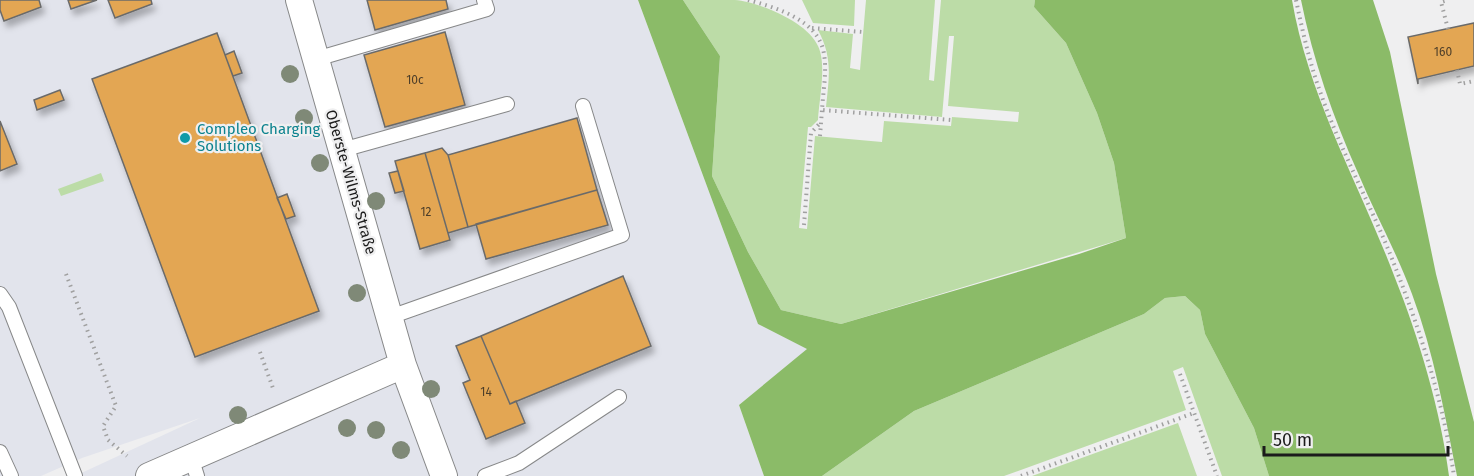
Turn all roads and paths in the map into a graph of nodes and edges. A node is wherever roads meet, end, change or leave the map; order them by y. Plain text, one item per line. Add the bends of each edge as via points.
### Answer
1 (299, 0) edge
2 (484, 0) edge
3 (748, 0) edge
4 (1296, 0) edge
5 (1448, 0) edge
6 (812, 28) junction
7 (1448, 29) dead end
8 (863, 32) dead end
9 (316, 59) junction
10 (1457, 70) dead end
11 (1474, 81) edge
12 (507, 104) dead end
13 (583, 106) dead end
14 (822, 111) junction
15 (951, 120) dead end
16 (821, 122) junction
17 (820, 136) dead end
18 (342, 150) junction
19 (804, 225) dead end
20 (66, 274) dead end
21 (0, 294) edge
22 (390, 317) junction
23 (260, 352) dead end
24 (404, 365) junction
25 (1180, 374) dead end
26 (274, 391) dead end
27 (619, 397) dead end
28 (1194, 413) junction
29 (0, 452) edge
30 (127, 456) dead end
31 (194, 467) edge
32 (11, 476) edge
33 (75, 476) edge
34 (149, 476) edge
35 (444, 476) edge
36 (485, 476) edge
37 (1021, 476) edge
38 (1217, 476) edge
39 (1454, 476) edge

1 - 9 street, Oberste-Wilms-Straße
2 - 9 lane via 487,9
3 - 6 path via 780,10
4 - 39 path via 1323,99 1396,268 1423,344
5 - 7 path via 1441,2
6 - 8 path
6 - 14 path via 825,56
9 - 18 street, Oberste-Wilms-Straße
10 - 11 path via 1460,84
12 - 18 lane
13 - 22 lane via 622,236
14 - 15 path
14 - 16 path
16 - 17 path
16 - 19 path via 811,133
18 - 22 street, Oberste-Wilms-Straße
20 - 30 path via 116,406 103,426 108,440
21 - 33 lane via 9,307
22 - 24 street, Oberste-Wilms-Straße
23 - 26 path
24 - 31 street
24 - 35 street, Oberste-Wilms-Straße
25 - 28 path
27 - 36 lane via 519,463
28 - 37 path
28 - 38 path
29 - 32 lane
31 - 34 street

